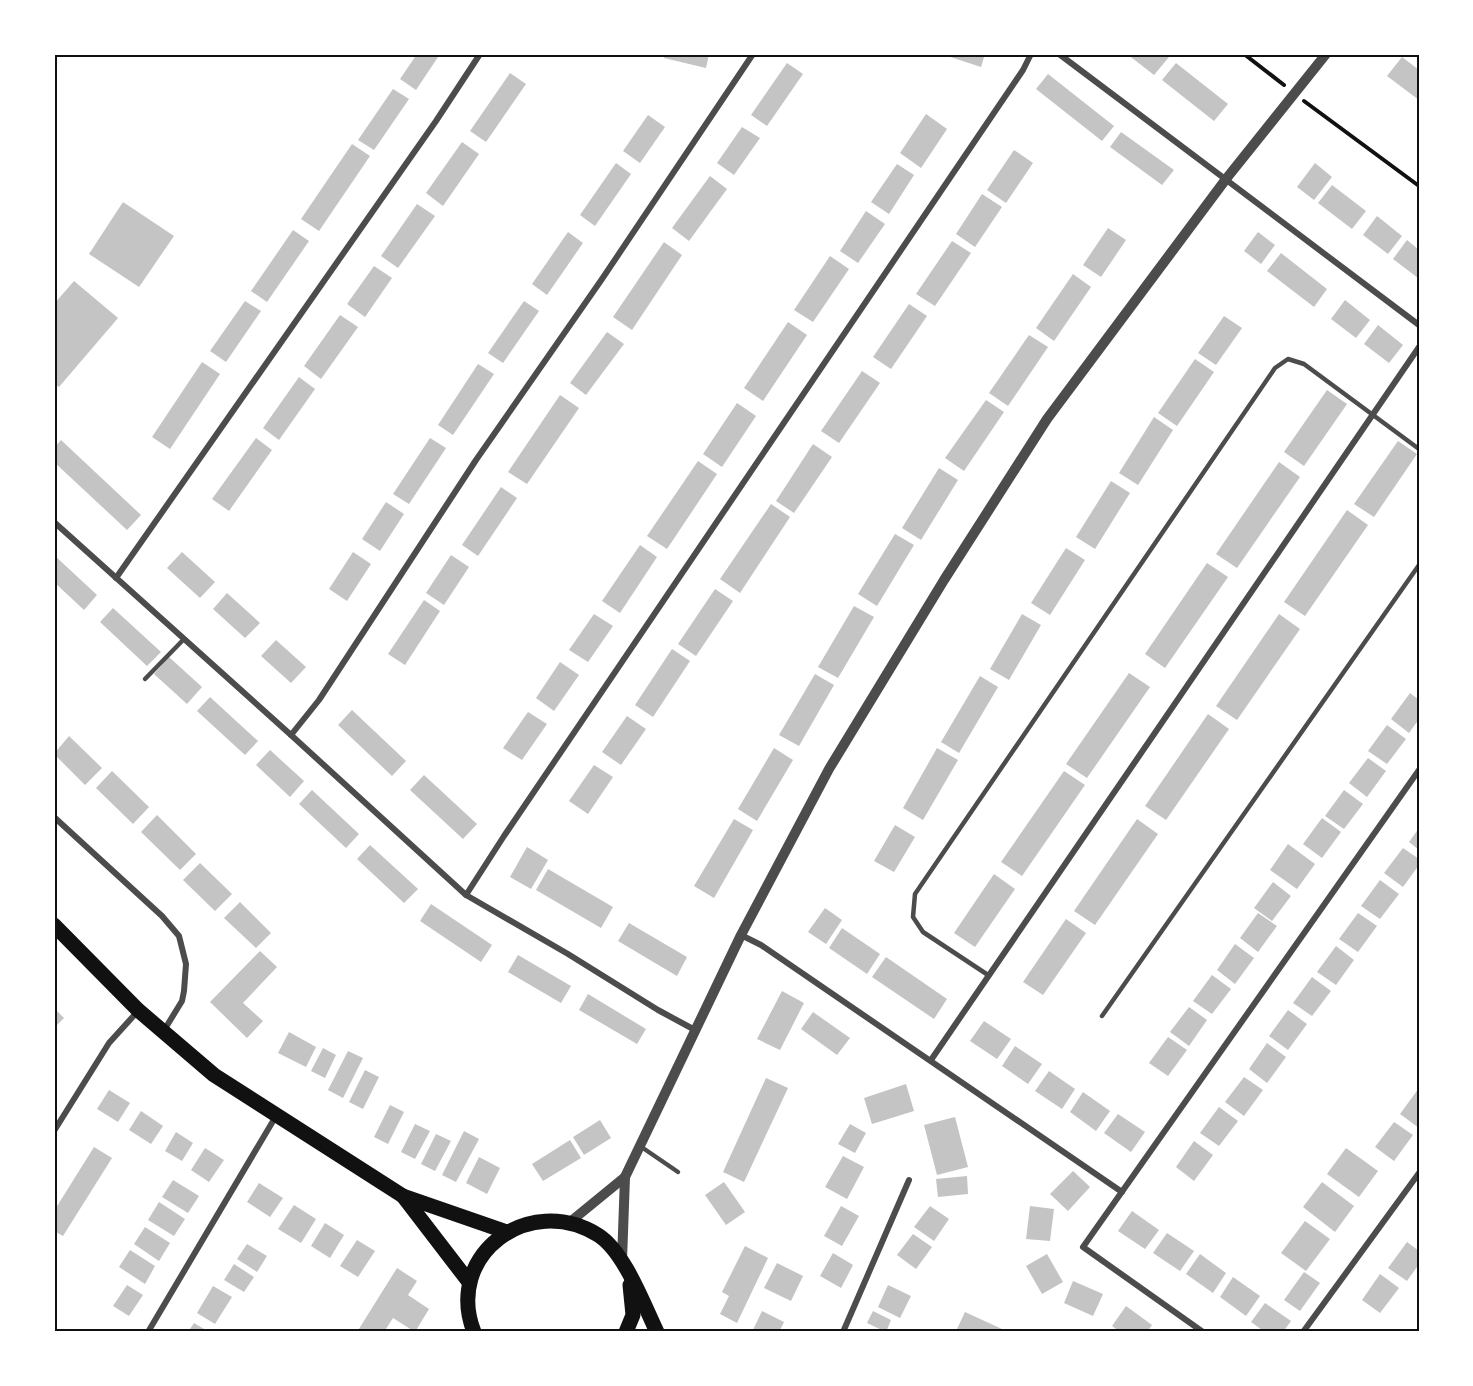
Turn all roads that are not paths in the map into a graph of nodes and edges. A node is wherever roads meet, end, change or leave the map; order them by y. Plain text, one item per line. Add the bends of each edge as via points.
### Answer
1 (480, 54) edge
2 (753, 54) edge
3 (1031, 54) edge
4 (1059, 54) edge
5 (1326, 54) edge
6 (1226, 179) junction
7 (1419, 325) edge
8 (1419, 347) edge
9 (1373, 414) junction
10 (1419, 449) edge
11 (54, 522) edge
12 (1419, 565) edge
13 (116, 578) junction
14 (184, 639) junction
15 (145, 679) dead end
16 (291, 735) junction
17 (1419, 770) edge
18 (54, 817) edge
19 (466, 896) junction
20 (54, 925) edge
21 (741, 935) junction
22 (988, 975) junction
23 (138, 1010) junction
24 (1102, 1016) dead end
25 (695, 1030) junction
26 (163, 1032) junction
27 (931, 1060) junction
28 (276, 1116) junction
29 (54, 1131) edge
30 (640, 1146) junction
31 (678, 1172) dead end
32 (1419, 1173) edge
33 (625, 1177) junction
34 (909, 1180) dead end
35 (1122, 1192) junction
36 (403, 1196) junction
37 (570, 1222) junction
38 (507, 1232) junction
39 (622, 1260) junction
40 (629, 1276) junction
41 (469, 1282) junction
42 (147, 1332) edge
43 (474, 1332) edge
44 (626, 1332) edge
45 (657, 1332) edge
46 (843, 1332) edge
47 (1203, 1332) edge
48 (1303, 1332) edge

1 - 13 street
2 - 16 street via 476,460 319,700
3 - 19 street
4 - 6 street
5 - 6 street
6 - 7 street
6 - 21 street via 1047,419 829,769
8 - 9 street
9 - 10 lane
9 - 22 street
9 - 22 lane via 1304,364 1288,359 1275,368 915,894 913,917 923,932
11 - 13 street
12 - 24 lane
13 - 14 street
14 - 15 lane
14 - 16 street
16 - 19 street
17 - 35 street
18 - 26 street via 179,936 186,964 184,991
19 - 25 street
20 - 23 main road
21 - 25 street
21 - 27 street
22 - 27 street
23 - 26 main road
23 - 29 street via 109,1043
25 - 30 street
26 - 28 main road via 214,1075
27 - 35 street
28 - 36 main road
28 - 42 street
30 - 31 lane
30 - 33 street
32 - 48 street
33 - 37 street
33 - 39 street
34 - 46 street
35 - 47 street via 1083,1247
36 - 38 main road
36 - 41 main road
37 - 38 main road via 527,1223
37 - 39 main road via 600,1236
38 - 41 main road via 483,1254
39 - 40 main road
40 - 44 main road via 633,1315
40 - 45 main road
41 - 43 main road via 468,1317

